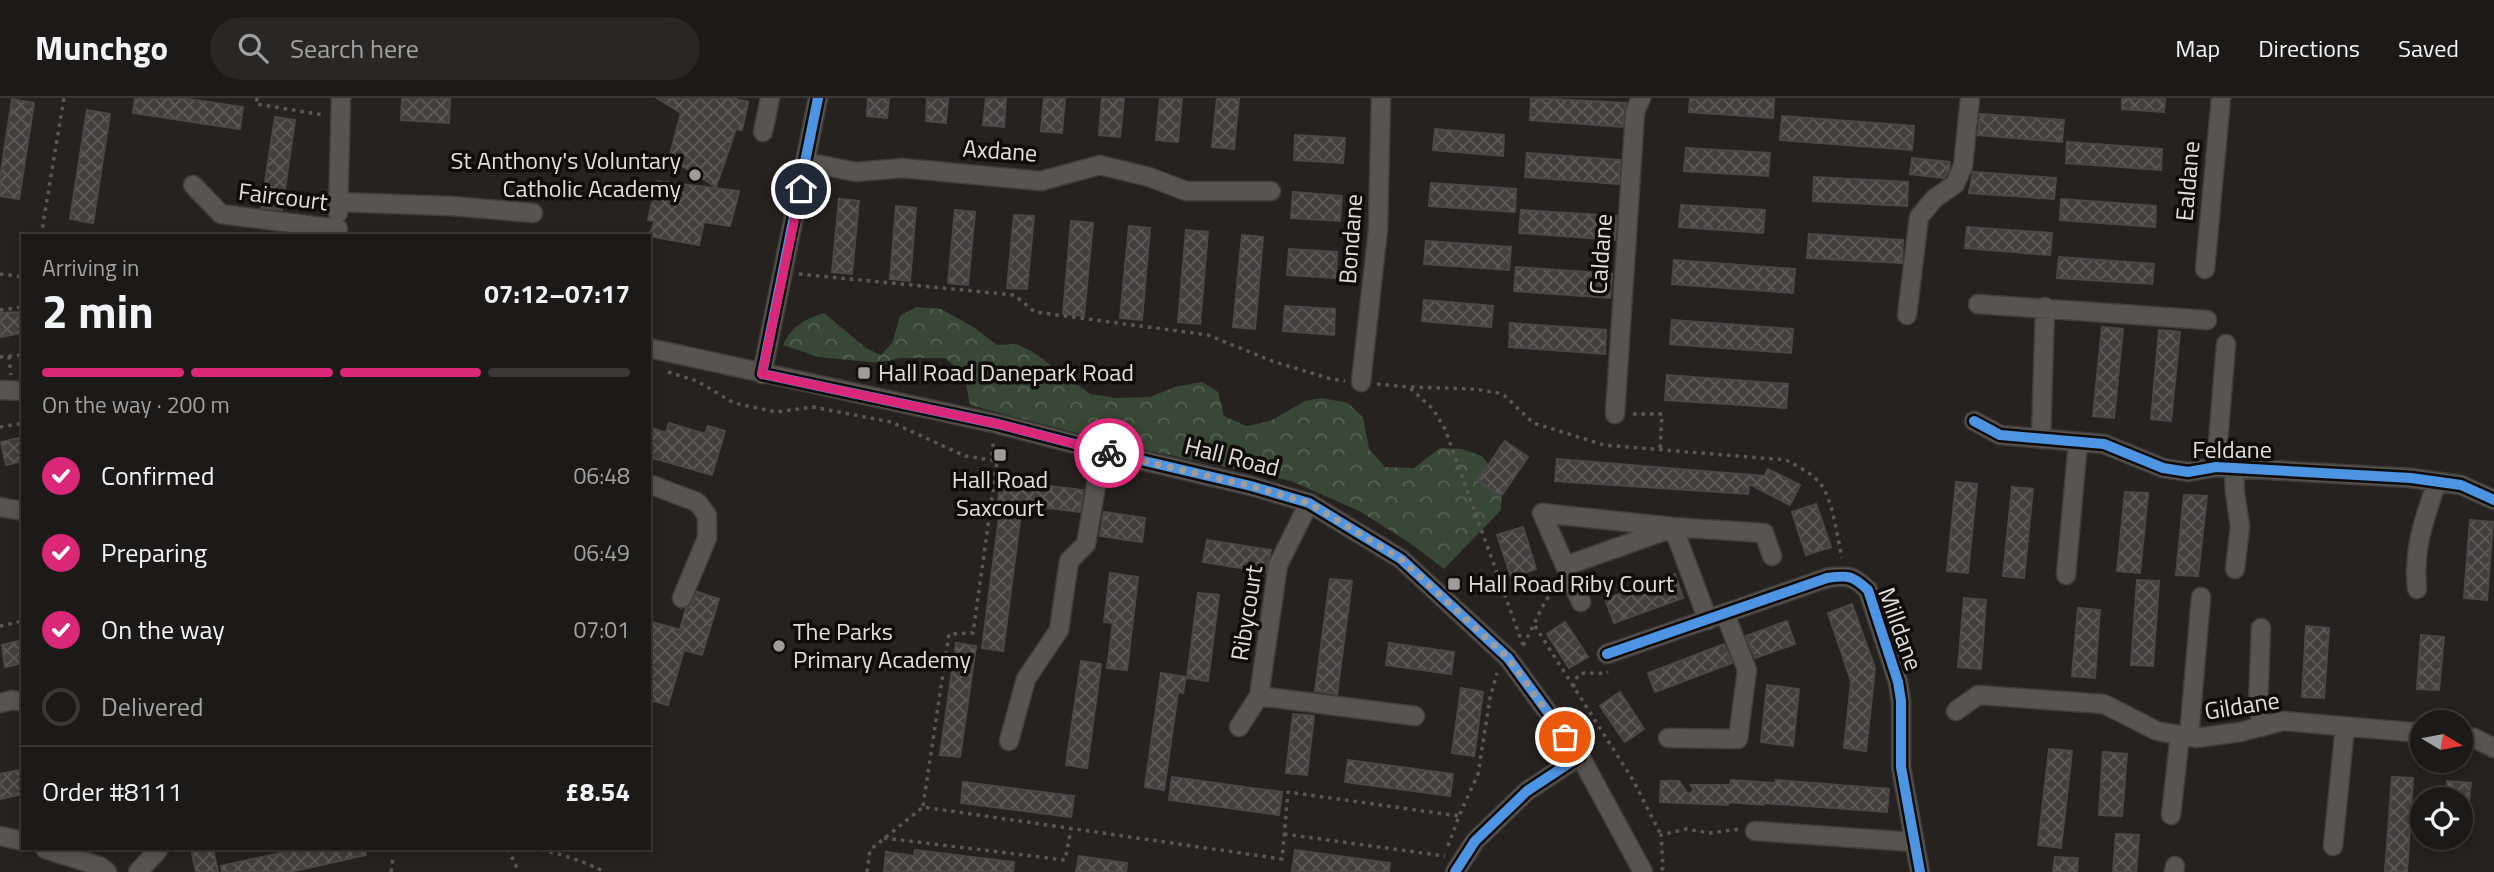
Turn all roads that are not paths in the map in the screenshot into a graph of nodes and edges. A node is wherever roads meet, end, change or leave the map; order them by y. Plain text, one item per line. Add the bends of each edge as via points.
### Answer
1 (341, 98) edge
2 (769, 98) edge
3 (818, 98) edge
4 (1381, 98) edge
5 (1641, 98) edge
6 (1970, 98) edge
7 (2221, 98) edge
8 (763, 132) dead end
9 (806, 162) junction
10 (192, 185) dead end
11 (1271, 191) dead end
12 (337, 202) junction
13 (533, 213) dead end
14 (338, 232) edge
15 (2205, 269) dead end
16 (1978, 304) dead end
17 (2045, 307) junction
18 (1907, 315) dead end
19 (2207, 320) dead end
20 (2226, 344) dead end
21 (651, 348) edge
22 (762, 374) junction
23 (1361, 382) dead end
24 (0, 390) edge
25 (21, 391) edge
26 (1615, 414) road end
27 (1974, 421) dead end
28 (2041, 439) junction
29 (2078, 442) junction
30 (1102, 451) junction
31 (2216, 467) junction
32 (2234, 468) junction
33 (2437, 482) junction
34 (651, 485) edge
35 (2494, 500) edge
36 (1309, 503) junction
37 (0, 507) edge
38 (21, 511) edge
39 (1674, 527) junction
40 (1772, 556) dead end
41 (2235, 569) dead end
42 (1567, 571) junction
43 (2066, 575) dead end
44 (2417, 589) dead end
45 (2201, 597) dead end
46 (682, 598) dead end
47 (1581, 602) dead end
48 (1725, 614) junction
49 (1708, 620) junction
50 (2261, 628) dead end
51 (1607, 654) road end
52 (1259, 696) junction
53 (0, 702) edge
54 (21, 702) edge
55 (1956, 711) dead end
56 (1415, 716) dead end
57 (1239, 727) dead end
58 (2262, 727) junction
59 (2346, 727) junction
60 (2410, 732) edge
61 (2184, 736) junction
62 (1668, 738) dead end
63 (2473, 738) edge
64 (1009, 741) dead end
65 (2494, 748) edge
66 (1580, 756) junction
67 (2171, 815) dead end
68 (1755, 831) road end
69 (0, 836) edge
70 (21, 841) edge
71 (1913, 842) junction
72 (2333, 846) dead end
73 (48, 850) edge
74 (158, 850) edge
75 (107, 872) edge
76 (138, 872) edge
77 (1455, 872) edge
78 (1643, 872) edge
79 (1920, 872) edge

1 - 12 street
2 - 8 street
3 - 9 street
4 - 23 street, Bondane via 1378,229
5 - 26 street, Caldane via 1635,113
6 - 18 street via 1963,166 1955,184 1919,216
7 - 15 street, Ealdane
9 - 11 street, Axdane via 856,172 902,168 1041,181 1100,165 1186,191
9 - 22 street
10 - 14 street, Faircourt via 221,214
12 - 13 street
12 - 14 street
16 - 17 street
17 - 19 street
17 - 28 street
20 - 31 street, Feldane
21 - 22 street, Hall Road
22 - 30 street, Hall Road
24 - 25 street
27 - 28 street, Feldane via 2000,435
28 - 29 street, Feldane
29 - 31 street, Feldane via 2104,444 2164,468 2188,472
29 - 43 street
30 - 36 street, Hall Road
30 - 64 street via 1086,544 1069,561 1059,630 1026,679
31 - 32 street, Feldane
32 - 33 street, Feldane
32 - 41 street via 2240,526
33 - 35 street, Feldane via 2461,485
33 - 44 street via 2418,541
34 - 46 street via 697,502 708,515 706,538
36 - 52 street, Ribycourt via 1278,565
36 - 66 street, Hall Road via 1401,559 1508,658
37 - 38 street
39 - 40 street via 1764,533
39 - 42 street
39 - 42 street via 1542,513
39 - 49 street
42 - 47 street
45 - 61 street
48 - 49 street, Milldane
48 - 62 street via 1747,670 1738,738
48 - 71 street, Milldane via 1827,578 1846,575 1868,590 1898,682 1901,768
49 - 51 street, Milldane
50 - 58 street via 2258,706
52 - 56 street, Ribycourt
52 - 57 street, Ribycourt
53 - 54 street
55 - 61 street, Gildane via 1978,695 2104,704 2157,730
58 - 59 street, Gildane via 2283,721
58 - 61 street, Gildane
59 - 60 street, Gildane
59 - 72 street
61 - 67 street
63 - 65 street
66 - 77 street via 1527,791 1475,841
66 - 78 street, Hall Road
68 - 71 street
69 - 70 street
71 - 79 street, Milldane
73 - 75 street
74 - 76 street

